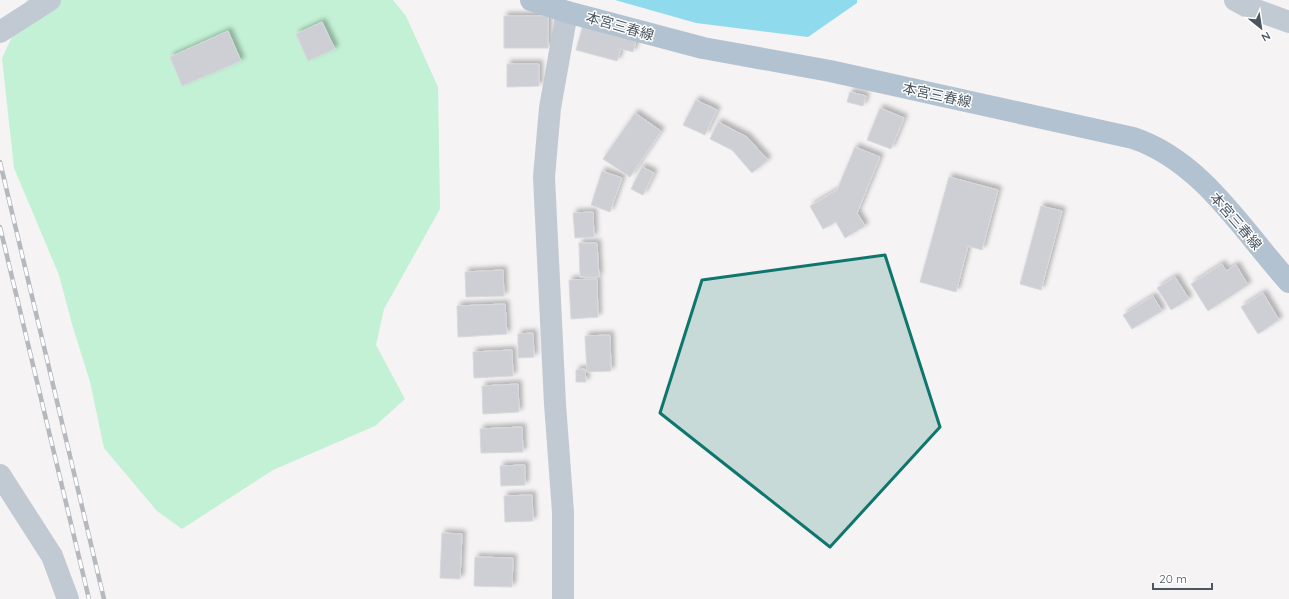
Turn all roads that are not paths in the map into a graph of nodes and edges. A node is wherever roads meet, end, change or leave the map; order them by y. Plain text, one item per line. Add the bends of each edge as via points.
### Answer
1 (50, 0) edge
2 (532, 0) edge
3 (1235, 0) edge
4 (567, 12) junction
5 (1289, 22) edge
6 (0, 32) edge
7 (1289, 282) edge
8 (0, 475) edge
9 (68, 599) edge
10 (563, 599) edge

1 - 6 street
2 - 4 main road, 本宮三春線
3 - 5 street
4 - 7 main road, 本宮三春線 via 703,48 830,71 1149,143 1186,167 1219,200
4 - 10 street via 550,108 544,177 554,404 563,512
8 - 9 street via 52,556

